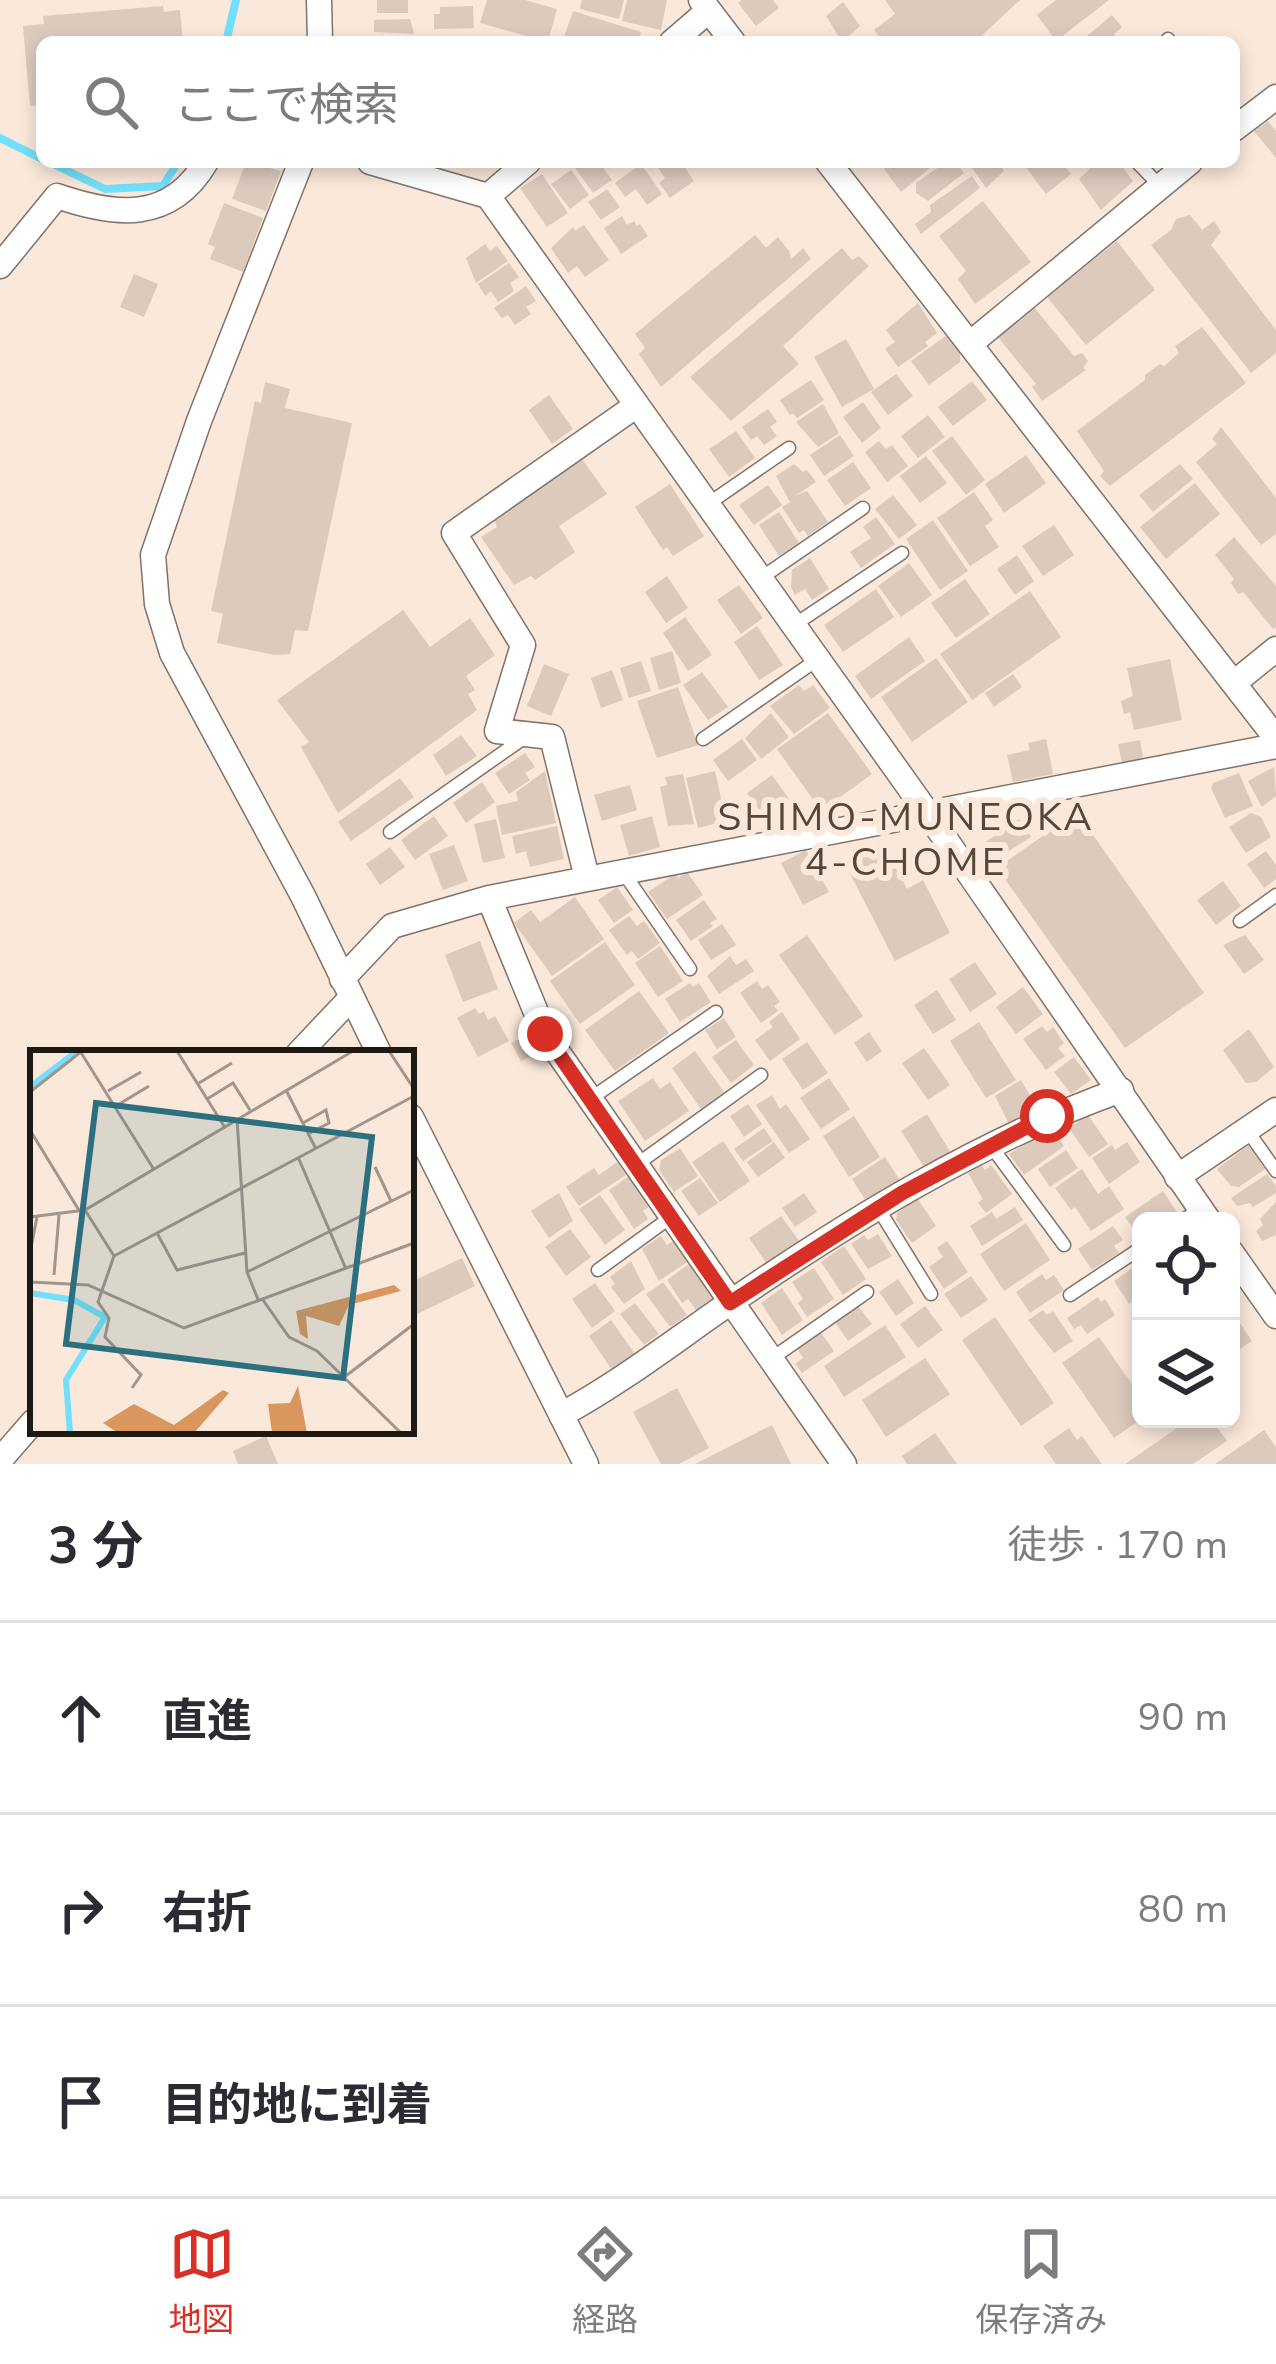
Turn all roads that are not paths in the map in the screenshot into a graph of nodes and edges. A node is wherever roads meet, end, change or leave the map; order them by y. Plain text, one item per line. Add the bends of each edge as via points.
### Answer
1 (319, 0) edge
2 (705, 6) edge
3 (320, 36) edge
4 (678, 36) edge
5 (728, 36) edge
6 (1274, 102) edge
7 (1240, 124) edge
8 (202, 168) edge
9 (300, 168) edge
10 (391, 168) edge
11 (521, 168) edge
12 (833, 168) edge
13 (1143, 168) edge
14 (1182, 168) edge
15 (1160, 185) junction
16 (488, 196) junction
17 (0, 266) edge
18 (971, 343) junction
19 (637, 405) junction
20 (789, 448) dead end
21 (708, 504) junction
22 (863, 508) dead end
23 (902, 553) dead end
24 (761, 578) junction
25 (794, 625) junction
26 (1276, 650) edge
27 (818, 659) junction
28 (1234, 683) junction
29 (529, 735) junction
30 (703, 739) dead end
31 (1276, 742) edge
32 (926, 811) junction
33 (390, 832) dead end
34 (623, 872) junction
35 (587, 878) junction
36 (1276, 895) edge
37 (489, 898) junction
38 (1240, 921) dead end
39 (690, 968) dead end
40 (346, 988) junction
41 (716, 1012) dead end
42 (301, 1050) edge
43 (377, 1050) edge
44 (761, 1075) dead end
45 (1121, 1090) junction
46 (590, 1099) junction
47 (1276, 1110) edge
48 (414, 1123) edge
49 (1247, 1130) junction
50 (991, 1146) junction
51 (635, 1166) junction
52 (1276, 1171) edge
53 (1178, 1177) junction
54 (878, 1208) junction
55 (1195, 1212) edge
56 (670, 1217) junction
57 (1064, 1245) dead end
58 (1132, 1254) edge
59 (1240, 1265) edge
60 (598, 1270) dead end
61 (867, 1292) dead end
62 (931, 1294) dead end
63 (1070, 1295) dead end
64 (730, 1303) junction
65 (1276, 1316) edge
66 (770, 1359) junction
67 (561, 1415) junction
68 (30, 1425) edge
69 (0, 1460) edge
70 (586, 1464) edge
71 (844, 1464) edge

1 - 3 street
2 - 4 street
2 - 5 street
6 - 7 street
8 - 17 street via 160,206 114,213 56,196
9 - 40 street via 153,554 172,652
10 - 16 street
11 - 16 street
12 - 18 street
13 - 15 lane
14 - 15 street
15 - 18 street
16 - 19 street
18 - 28 street
19 - 21 street
19 - 29 street via 454,533 523,645 497,731
20 - 21 lane
21 - 24 street
22 - 24 lane
23 - 25 lane
24 - 25 street
25 - 27 street
26 - 28 street
27 - 30 lane
27 - 32 street
28 - 31 street
29 - 33 lane
29 - 35 street via 552,737
31 - 32 street
32 - 34 street
32 - 45 street
34 - 35 street
34 - 39 lane
35 - 37 street
36 - 38 lane
37 - 40 street via 392,926
37 - 46 street via 545,1034
40 - 42 street
40 - 43 street
41 - 46 lane
44 - 51 lane
45 - 50 street
45 - 53 street
46 - 51 street
47 - 49 street
48 - 67 street
49 - 52 lane
49 - 53 street
50 - 54 street
50 - 57 lane
51 - 56 street
53 - 55 street
54 - 62 lane
54 - 64 street
56 - 60 lane
56 - 64 street
58 - 63 lane
59 - 65 street
61 - 66 lane
64 - 66 street
64 - 67 street
66 - 71 street
67 - 70 street
68 - 69 street

